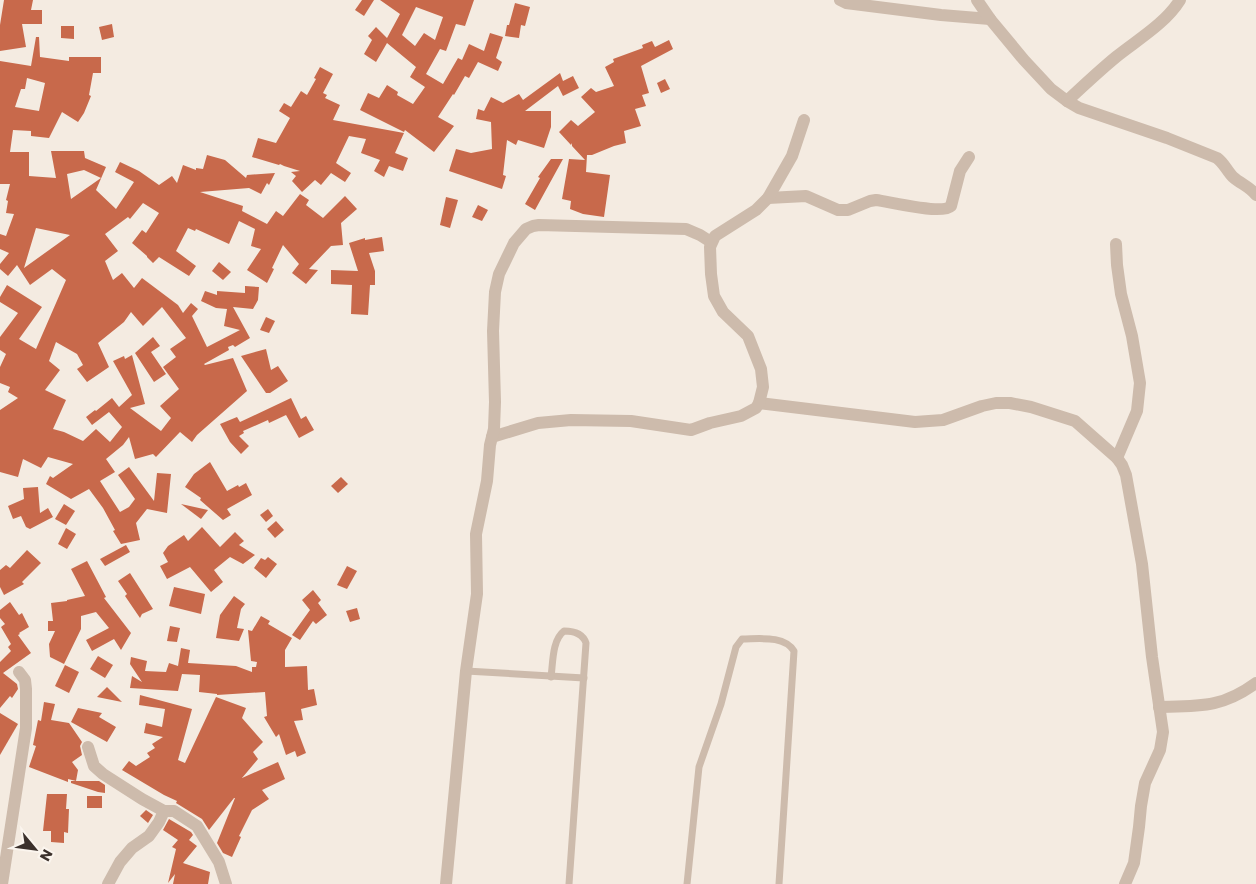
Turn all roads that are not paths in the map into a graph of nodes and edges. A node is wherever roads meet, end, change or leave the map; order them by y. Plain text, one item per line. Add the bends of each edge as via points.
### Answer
1 (840, 0) edge
2 (977, 0) edge
3 (1180, 0) edge
4 (990, 19) junction
5 (1067, 101) junction
6 (804, 120) dead end
7 (969, 157) dead end
8 (1256, 195) edge
9 (768, 198) junction
10 (711, 242) junction
11 (1116, 244) dead end
12 (759, 403) junction
13 (492, 437) junction
14 (1117, 458) junction
15 (466, 671) junction
16 (19, 672) dead end
17 (551, 677) junction
18 (584, 678) junction
19 (1256, 683) edge
20 (1160, 707) junction
21 (88, 747) dead end
22 (164, 811) junction
23 (2, 884) edge
24 (108, 884) edge
25 (226, 884) edge
26 (446, 884) edge
27 (569, 884) edge
28 (687, 884) edge
29 (779, 884) edge
30 (1125, 884) edge

1 - 4 street
2 - 4 street
3 - 5 street via 1172,12 1104,66
4 - 5 street via 1047,85
5 - 8 street via 1217,158 1232,176
6 - 9 street via 792,156
7 - 9 street via 960,171 952,206 946,210 876,200 848,210 838,210 806,196
9 - 10 street
10 - 12 street via 714,296 723,312 752,344 763,378
10 - 13 street via 686,229 539,224 526,229 509,252 497,282 493,324 495,402
11 - 14 street via 1121,294 1140,383 1137,411
12 - 13 street via 751,412 741,416 691,430 631,421 571,420 538,423
12 - 14 street via 914,422 943,420 982,406 1010,403 1075,421
13 - 15 street via 476,534 477,594
14 - 20 street via 1126,475 1142,564
15 - 17 lane
15 - 26 street
16 - 23 street via 25,680 26,728
17 - 18 lane
17 - 18 lane via 556,643 561,633 569,631 581,636 586,643
18 - 27 lane
19 - 20 street via 1235,697 1213,705
20 - 30 street via 1162,741 1146,783 1134,863
21 - 22 street via 94,766 142,800
22 - 24 street via 149,836 120,862
22 - 25 street via 174,811 197,826 219,862
28 - 29 lane via 698,767 721,704 736,647 742,639 780,640 788,643 794,651

